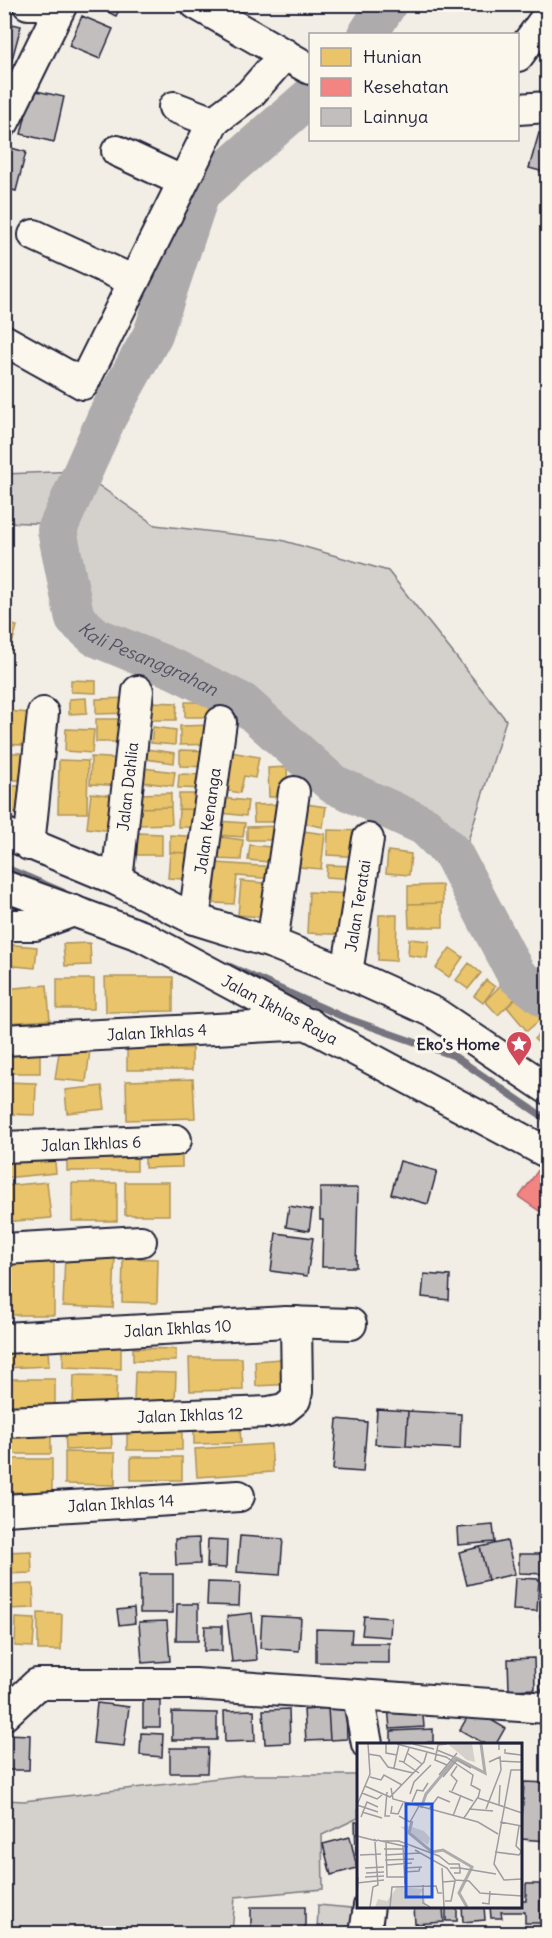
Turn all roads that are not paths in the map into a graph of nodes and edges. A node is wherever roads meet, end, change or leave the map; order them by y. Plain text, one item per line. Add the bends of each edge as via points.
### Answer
1 (28, 4) edge
2 (56, 4) edge
3 (62, 4) edge
4 (196, 4) edge
5 (548, 15) edge
6 (285, 54) junction
7 (519, 55) edge
8 (309, 68) edge
9 (174, 107) dead end
10 (548, 107) edge
11 (519, 109) edge
12 (4, 122) edge
13 (213, 122) junction
14 (117, 151) dead end
15 (182, 181) junction
16 (34, 235) dead end
17 (134, 281) junction
18 (4, 340) edge
19 (138, 691) dead end
20 (43, 713) dead end
21 (221, 722) dead end
22 (294, 792) dead end
23 (17, 839) edge
24 (368, 839) dead end
25 (117, 880) junction
26 (4, 886) edge
27 (74, 911) junction
28 (194, 919) junction
29 (4, 925) edge
30 (272, 943) junction
31 (347, 973) junction
32 (310, 1024) junction
33 (4, 1040) edge
34 (541, 1085) edge
35 (176, 1140) dead end
36 (4, 1147) edge
37 (548, 1153) edge
38 (141, 1241) dead end
39 (4, 1249) edge
40 (296, 1322) junction
41 (351, 1324) dead end
42 (4, 1338) edge
43 (4, 1422) edge
44 (238, 1496) dead end
45 (4, 1510) edge
46 (358, 1696) junction
47 (548, 1708) edge
48 (4, 1715) edge
49 (368, 1743) edge
50 (369, 1908) edge
51 (365, 1934) edge

1 - 2 street
3 - 12 street
4 - 6 street
5 - 7 street
6 - 8 street
6 - 13 street via 250,94
9 - 13 street
10 - 11 street
13 - 15 street
14 - 15 street
15 - 17 street
16 - 17 street
17 - 18 street via 83,384
19 - 25 street, Jalan Dahlia
20 - 23 street
21 - 28 street, Jalan Kenanga
22 - 30 street
23 - 25 street
24 - 31 street, Jalan Teratai
25 - 28 street
26 - 27 street, Jalan Ikhlas Raya
27 - 29 street via 35,925
27 - 32 street, Jalan Ikhlas Raya via 142,936
28 - 30 street
30 - 31 street
31 - 34 street via 435,1013
32 - 33 street, Jalan Ikhlas 4
32 - 37 street, Jalan Ikhlas Raya
35 - 36 street, Jalan Ikhlas 6
38 - 39 street
40 - 41 street, Jalan Ikhlas 10
40 - 42 street, Jalan Ikhlas 10
40 - 43 street, Jalan Ikhlas 12 via 297,1392 295,1400 284,1409
44 - 45 street, Jalan Ikhlas 14
46 - 47 street
46 - 48 street via 195,1684 37,1684
46 - 49 street
50 - 51 street

